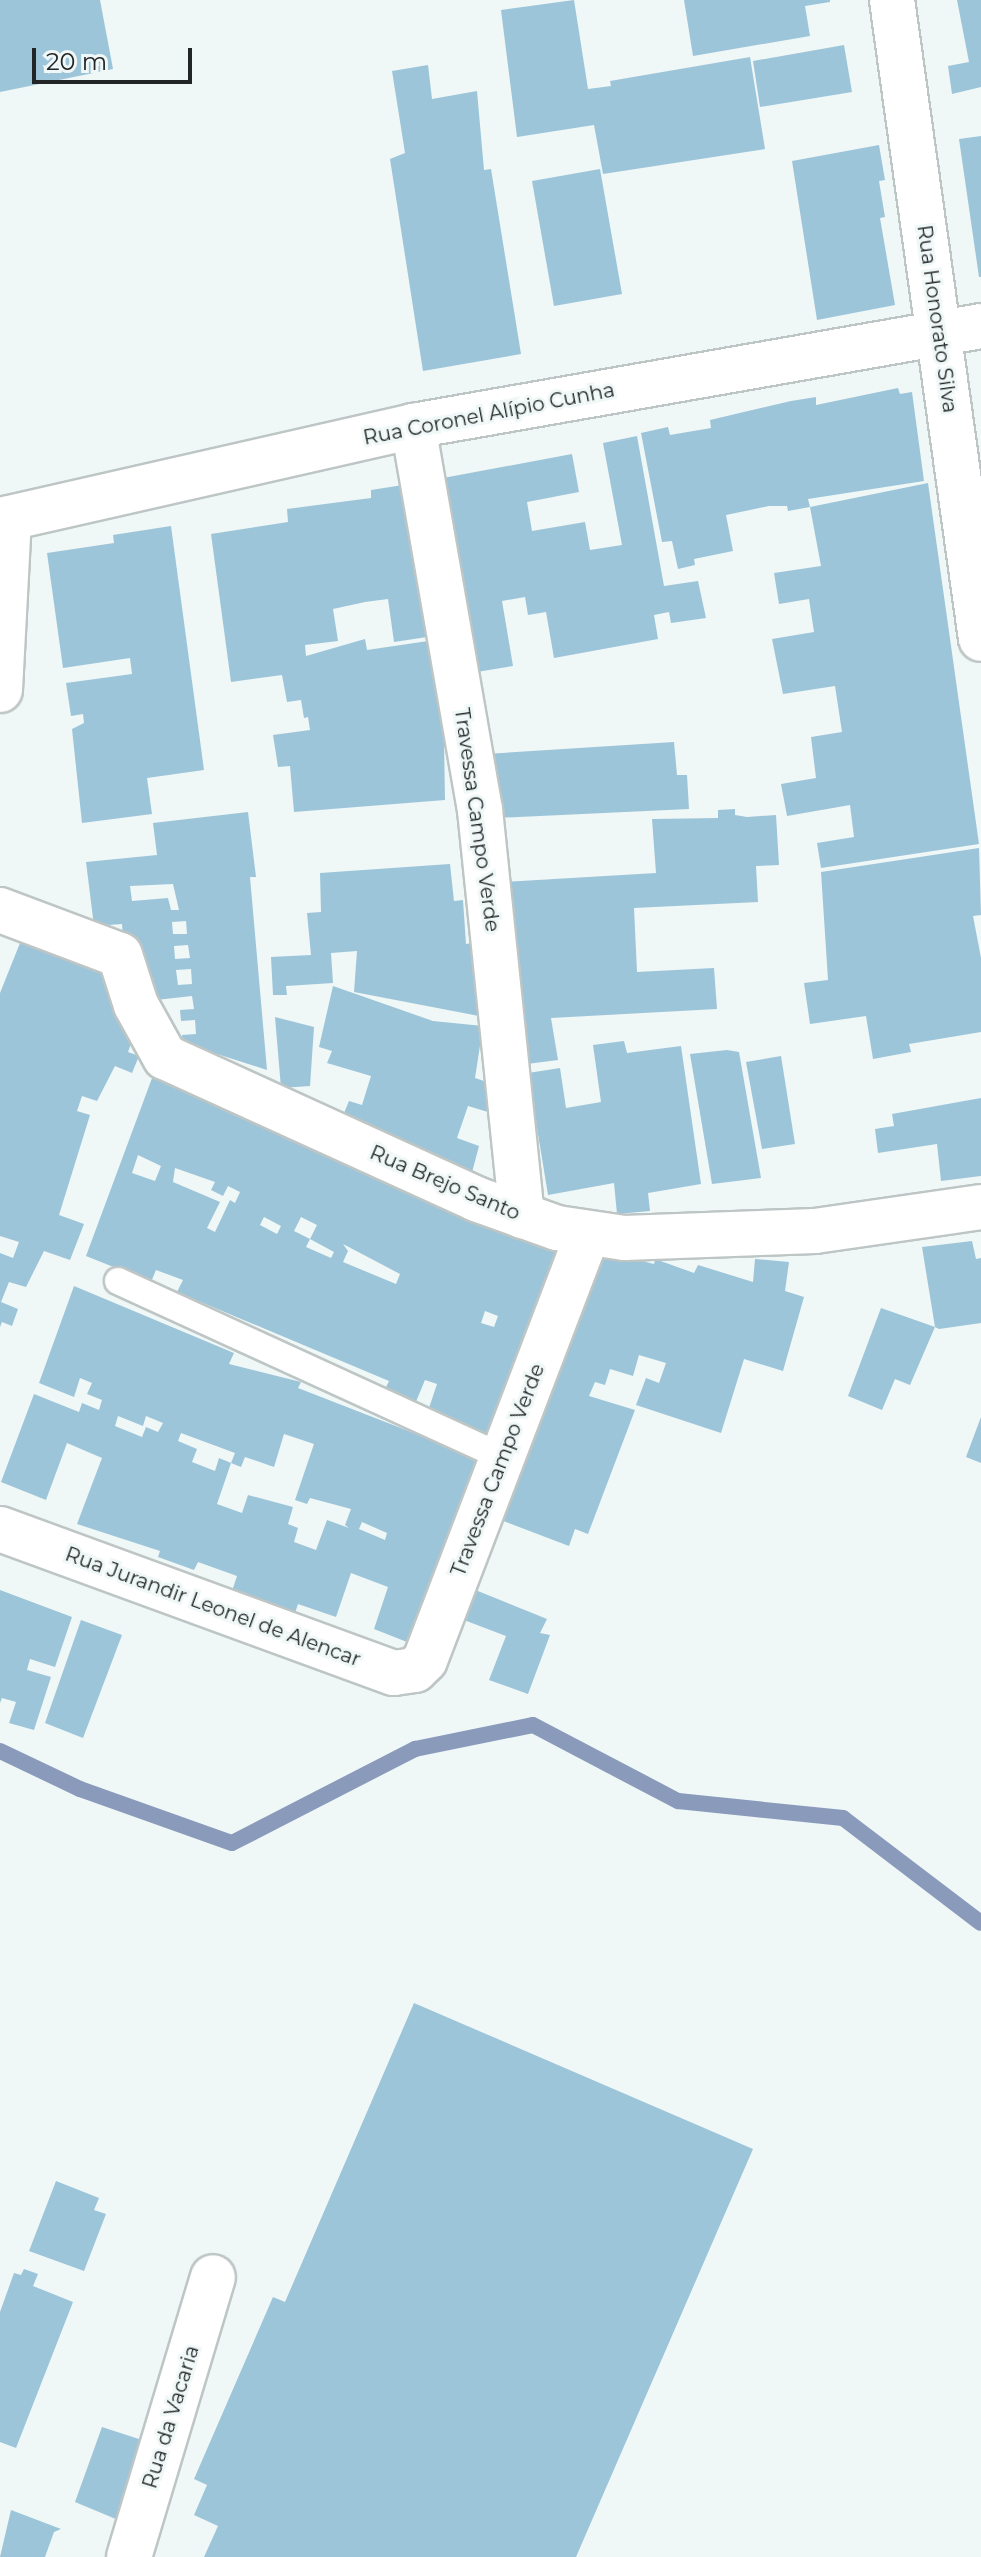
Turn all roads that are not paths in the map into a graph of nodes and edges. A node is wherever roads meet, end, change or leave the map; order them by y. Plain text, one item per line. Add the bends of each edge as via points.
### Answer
1 (892, 0) edge
2 (960, 329) edge
3 (413, 426) junction
4 (4, 519) edge
5 (981, 639) edge
6 (0, 690) edge
7 (0, 910) edge
8 (981, 1207) edge
9 (522, 1216) junction
10 (588, 1234) junction
11 (118, 1281) dead end
12 (503, 1457) junction
13 (0, 1529) edge
14 (425, 1660) joint
15 (213, 2277) dead end
16 (129, 2557) edge

1 - 2 street, Rua Honorato Silva
2 - 3 street, Rua Coronel Alípio Cunha
2 - 5 street, Rua Honorato Silva
3 - 4 street, Rua Coronel Alípio Cunha
3 - 9 street, Travessa Campo Verde via 480,810
4 - 6 street
7 - 9 street, Rua Brejo Santo via 120,955 136,1005 165,1057
8 - 10 street, Rua Brejo Santo via 815,1231 624,1238
9 - 10 street, Rua Brejo Santo
10 - 12 street, Travessa Campo Verde
11 - 12 lane
12 - 14 street, Travessa Campo Verde
13 - 14 street, Rua Jurandir Leonel de Alencar via 394,1673 415,1670
15 - 16 street, Rua da Vacaria

